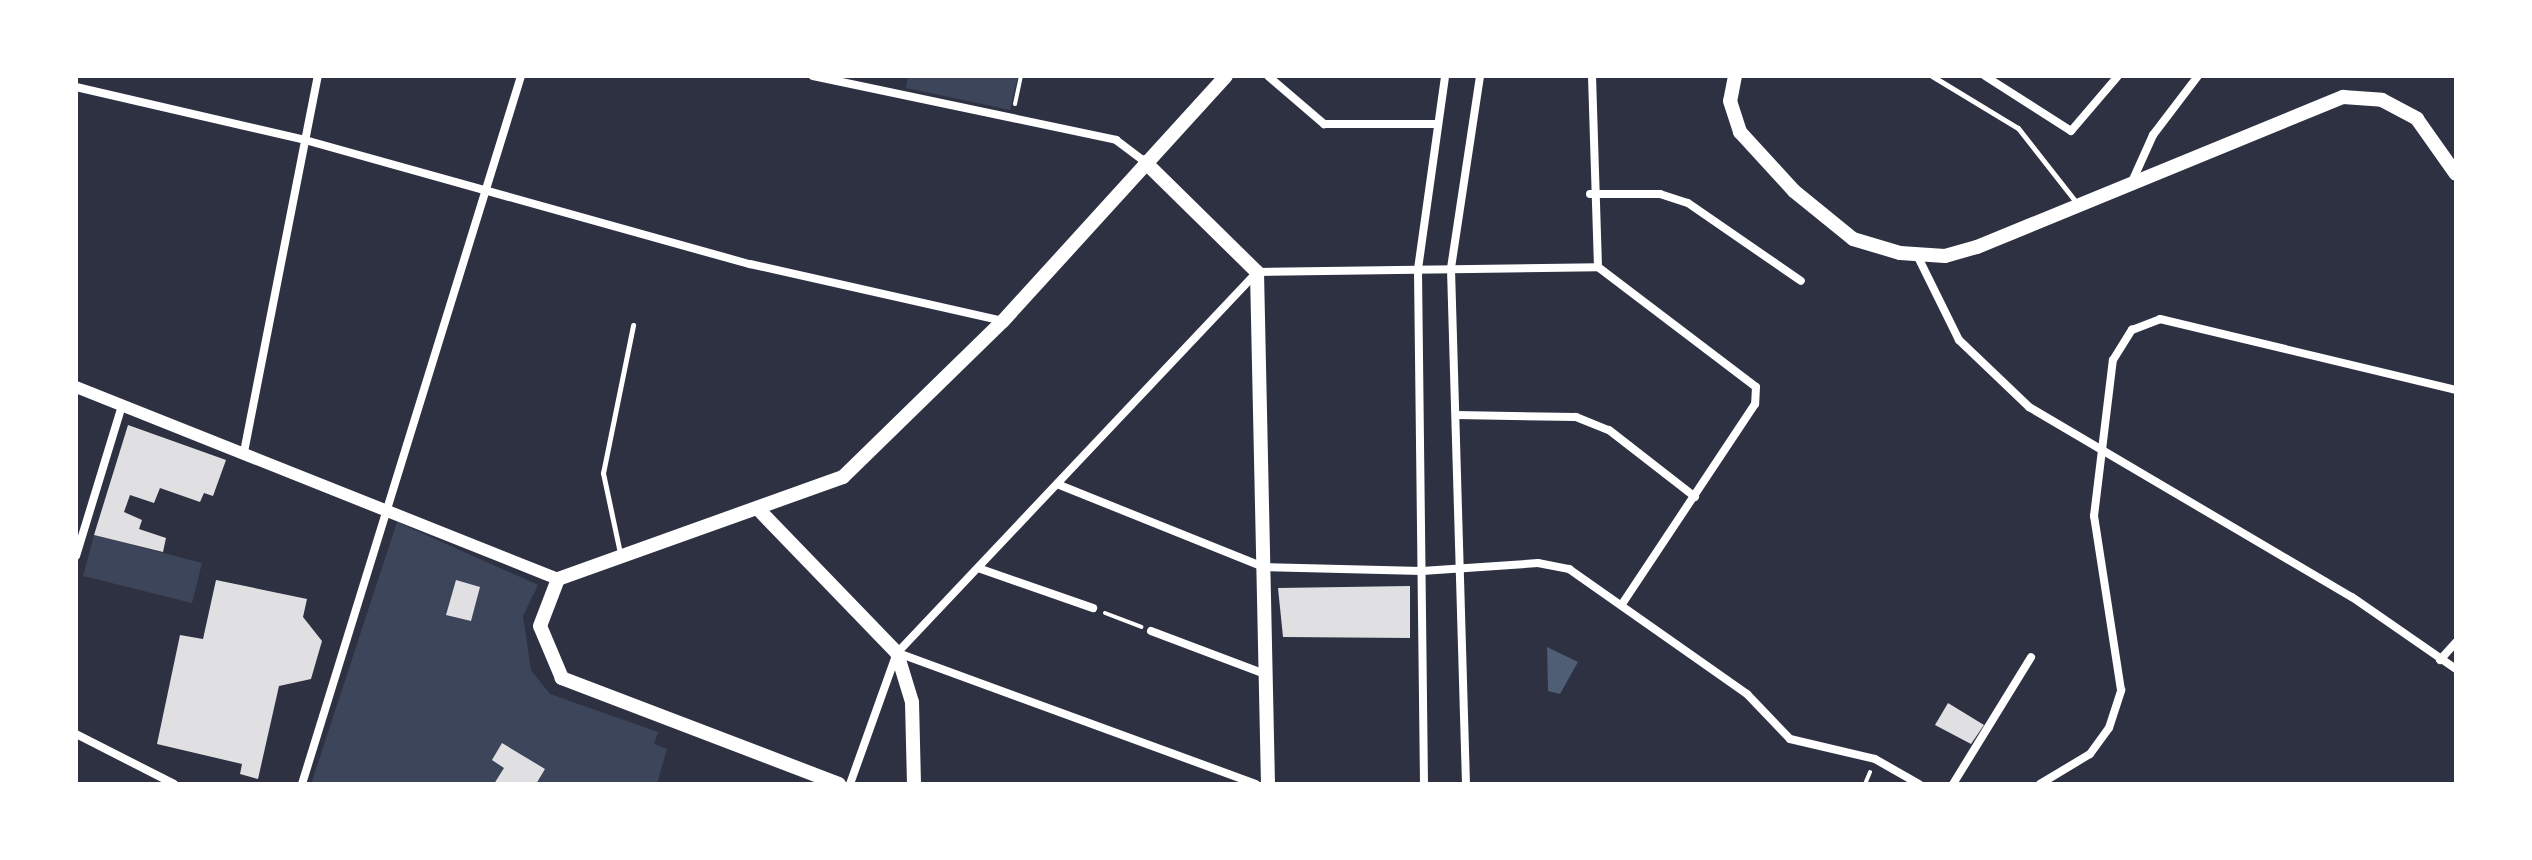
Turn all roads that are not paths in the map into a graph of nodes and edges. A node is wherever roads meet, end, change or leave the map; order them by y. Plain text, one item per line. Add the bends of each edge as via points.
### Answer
1 (318, 76) edge
2 (521, 76) edge
3 (813, 76) edge
4 (1226, 76) edge
5 (1268, 76) edge
6 (1445, 76) edge
7 (1480, 76) edge
8 (1592, 76) edge
9 (1735, 76) edge
10 (1932, 76) edge
11 (2118, 76) edge
12 (2198, 76) edge
13 (1992, 78) edge
14 (76, 87) edge
15 (1438, 124) junction
16 (305, 140) junction
17 (1145, 162) junction
18 (2456, 174) edge
19 (2131, 184) junction
20 (489, 189) junction
21 (1590, 194) junction
22 (2079, 206) junction
23 (1917, 254) junction
24 (1598, 267) junction
25 (1451, 268) junction
26 (1418, 269) junction
27 (1257, 272) junction
28 (1801, 281) dead end
29 (1003, 321) junction
30 (633, 325) dead end
31 (76, 387) edge
32 (2456, 390) edge
33 (122, 406) junction
34 (1456, 415) junction
35 (244, 452) junction
36 (2103, 454) junction
37 (1057, 484) junction
38 (1695, 497) junction
39 (759, 510) junction
40 (391, 511) junction
41 (76, 556) edge
42 (621, 558) junction
43 (1263, 567) junction
44 (978, 568) junction
45 (1460, 570) junction
46 (1422, 571) junction
47 (558, 579) junction
48 (1622, 604) junction
49 (1093, 608) road end
50 (1151, 631) road end
51 (2456, 642) edge
52 (897, 653) junction
53 (2031, 657) dead end
54 (2440, 660) junction
55 (2456, 669) edge
56 (1262, 673) junction
57 (76, 734) edge
58 (174, 784) edge
59 (302, 784) edge
60 (839, 784) edge
61 (850, 784) edge
62 (914, 784) edge
63 (1256, 784) edge
64 (1268, 784) edge
65 (1424, 784) edge
66 (1466, 784) edge
67 (1919, 784) edge
68 (1953, 784) edge
69 (2040, 784) edge

1 - 16 street
2 - 20 street
3 - 17 street via 1116,140
4 - 17 main road
5 - 15 street via 1324,124
6 - 15 street
7 - 25 street
8 - 21 street
9 - 23 main road via 1730,101 1740,132 1817,215 1853,239
10 - 22 lane via 2018,128
11 - 13 street via 2071,131
12 - 19 street via 2153,135
14 - 16 street
15 - 26 street
16 - 20 street
16 - 35 street
17 - 27 main road
17 - 29 main road
18 - 19 main road via 2417,119 2361,96 2315,106
19 - 22 main road
20 - 29 street via 750,264
20 - 40 street
21 - 24 street
21 - 28 street via 1660,194 1688,203
22 - 23 main road via 1967,250
23 - 36 street via 1943,313 1986,371
24 - 25 street
24 - 38 street via 1756,387 1755,404
25 - 26 street
25 - 34 street
26 - 27 street
26 - 46 street
27 - 37 street
27 - 43 main road
29 - 39 main road via 843,477
30 - 42 lane via 603,473
31 - 33 street
32 - 36 street via 2160,319 2132,330 2113,360
33 - 35 street
33 - 41 street
34 - 38 street via 1576,417 1609,430
34 - 45 street
35 - 40 street
36 - 54 street via 2352,597
36 - 69 street via 2097,555 2120,648 2121,690 2109,728 2090,754
37 - 43 street
37 - 44 street
38 - 48 street
39 - 42 main road
39 - 52 main road
40 - 47 street
40 - 59 street
42 - 47 main road
43 - 46 street
43 - 56 main road
44 - 49 street
44 - 52 street
45 - 46 street
45 - 48 street via 1538,563 1569,569
45 - 66 street
46 - 65 street
47 - 60 main road via 545,604 543,644 562,678
48 - 67 street via 1747,694 1790,739 1875,759
50 - 56 street
51 - 54 street
52 - 61 street
52 - 62 main road via 912,702
52 - 63 street
53 - 68 street
54 - 55 street
56 - 64 main road
57 - 58 street

